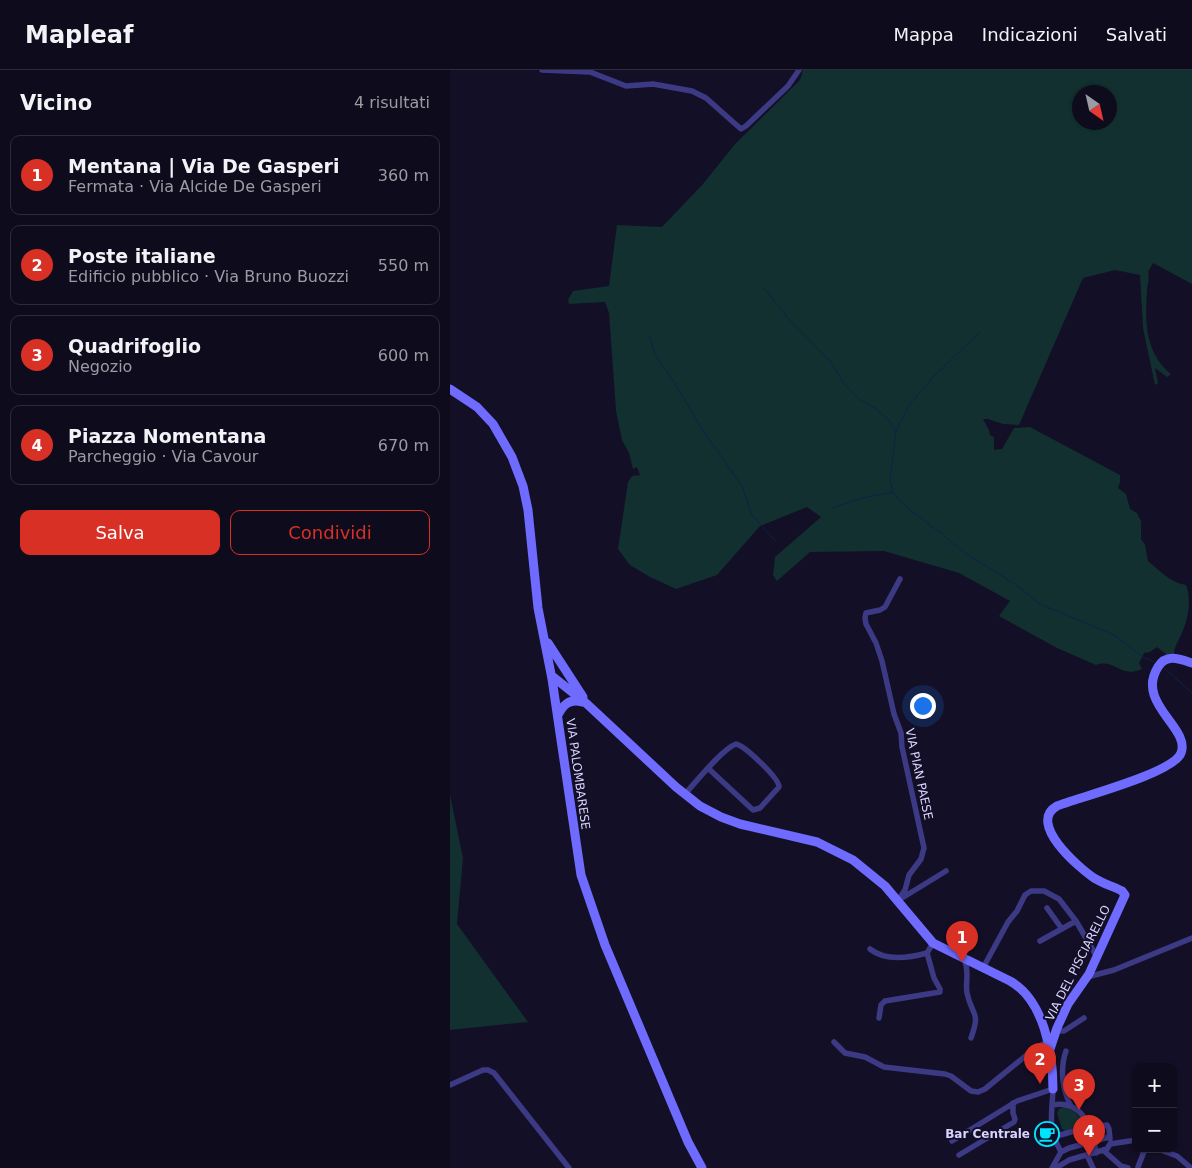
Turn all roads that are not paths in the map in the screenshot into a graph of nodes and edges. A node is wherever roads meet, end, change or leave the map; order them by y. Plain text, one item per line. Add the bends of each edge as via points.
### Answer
1 (542, 70) edge
2 (799, 70) edge
3 (450, 389) edge
4 (900, 579) dead end
5 (543, 634) junction
6 (1192, 663) edge
7 (552, 676) junction
8 (578, 691) junction
9 (587, 704) junction
10 (558, 715) junction
11 (709, 769) junction
12 (685, 794) junction
13 (946, 871) dead end
14 (898, 900) junction
15 (1047, 908) dead end
16 (1076, 921) junction
17 (1062, 929) junction
18 (1192, 938) edge
19 (1040, 941) dead end
20 (933, 943) junction
21 (870, 949) dead end
22 (927, 953) junction
23 (1096, 957) junction
24 (964, 958) junction
25 (983, 968) junction
26 (1087, 977) junction
27 (879, 1018) dead end
28 (1084, 1018) dead end
29 (1057, 1028) junction
30 (971, 1038) dead end
31 (834, 1042) dead end
32 (1046, 1042) junction
33 (1066, 1051) dead end
34 (1049, 1053) junction
35 (450, 1085) edge
36 (1053, 1089) junction
37 (1013, 1103) junction
38 (1052, 1105) junction
39 (1071, 1106) junction
40 (1092, 1127) junction
41 (1085, 1128) junction
42 (1053, 1137) junction
43 (1094, 1140) junction
44 (1132, 1140) edge
45 (952, 1141) dead end
46 (1109, 1143) junction
47 (1103, 1150) junction
48 (1061, 1152) junction
49 (1096, 1153) junction
50 (1144, 1153) edge
51 (1169, 1153) edge
52 (959, 1155) dead end
53 (1087, 1155) junction
54 (1092, 1165) edge
55 (1121, 1166) junction
56 (569, 1168) edge
57 (702, 1168) edge
58 (1054, 1168) edge
59 (1086, 1168) edge
60 (1112, 1168) edge
61 (1128, 1168) edge
62 (1137, 1168) edge
63 (1191, 1168) edge

1 - 2 street via 590,72 626,86 650,84 692,90 704,96 741,129 788,86
3 - 5 street, VIA PALOMBARESE via 487,418 517,468 528,504
4 - 14 street, VIA PIAN PAESE via 885,607 866,612 864,617 881,657 901,731 923,842 922,856
5 - 7 street, VIA PALOMBARESE
5 - 8 street
6 - 23 street, VIA DEL PISCIARELLO via 1172,658 1159,666 1153,680 1160,709 1181,739 1183,748 1178,758 1167,766 1103,792 1057,806 1048,815 1050,830 1062,848 1092,877 1125,894
7 - 8 street via 564,680
7 - 9 street
7 - 10 street, VIA PALOMBARESE
8 - 9 street
9 - 10 street via 570,701
9 - 12 street
10 - 57 street, VIA PALOMBARESE via 577,853 587,893 605,945 692,1152
11 - 11 street via 730,746 738,744 777,779 779,787 760,808 753,810
11 - 12 street
12 - 14 street via 707,810 740,824 811,840 831,848 865,868
13 - 14 street
14 - 20 street
15 - 17 street
16 - 17 street
16 - 23 street
16 - 25 street via 1055,896 1042,890 1029,892 1006,924
17 - 19 street
18 - 26 street via 1114,970
20 - 22 street
20 - 24 street
21 - 22 street via 879,955 900,958
22 - 27 street via 940,992 885,1001
23 - 26 street, VIA DEL PISCIARELLO
24 - 25 street
24 - 30 street via 968,973 967,993 976,1017
25 - 32 street via 1015,984 1027,995 1039,1015
26 - 29 street, VIA DEL PISCIARELLO
28 - 29 street via 1064,1031
29 - 34 street, VIA DEL PISCIARELLO
31 - 32 street via 847,1054 865,1057 884,1067 946,1074 976,1092 984,1090
32 - 34 street
33 - 39 street via 1064,1087
34 - 36 street
35 - 56 street via 483,1070 494,1073
36 - 37 street
36 - 38 street
37 - 45 street
37 - 52 street via 1014,1122
38 - 39 street
38 - 42 street
39 - 41 street via 1083,1117
40 - 41 street
40 - 43 street
40 - 46 street via 1108,1126
41 - 42 street
42 - 48 street
43 - 46 street
43 - 48 street
43 - 49 street
44 - 46 street
46 - 47 street
47 - 49 street
47 - 55 street
48 - 58 street
49 - 53 street
50 - 62 street
51 - 63 street
53 - 54 street
53 - 58 street
54 - 59 street
55 - 60 street
55 - 61 street

